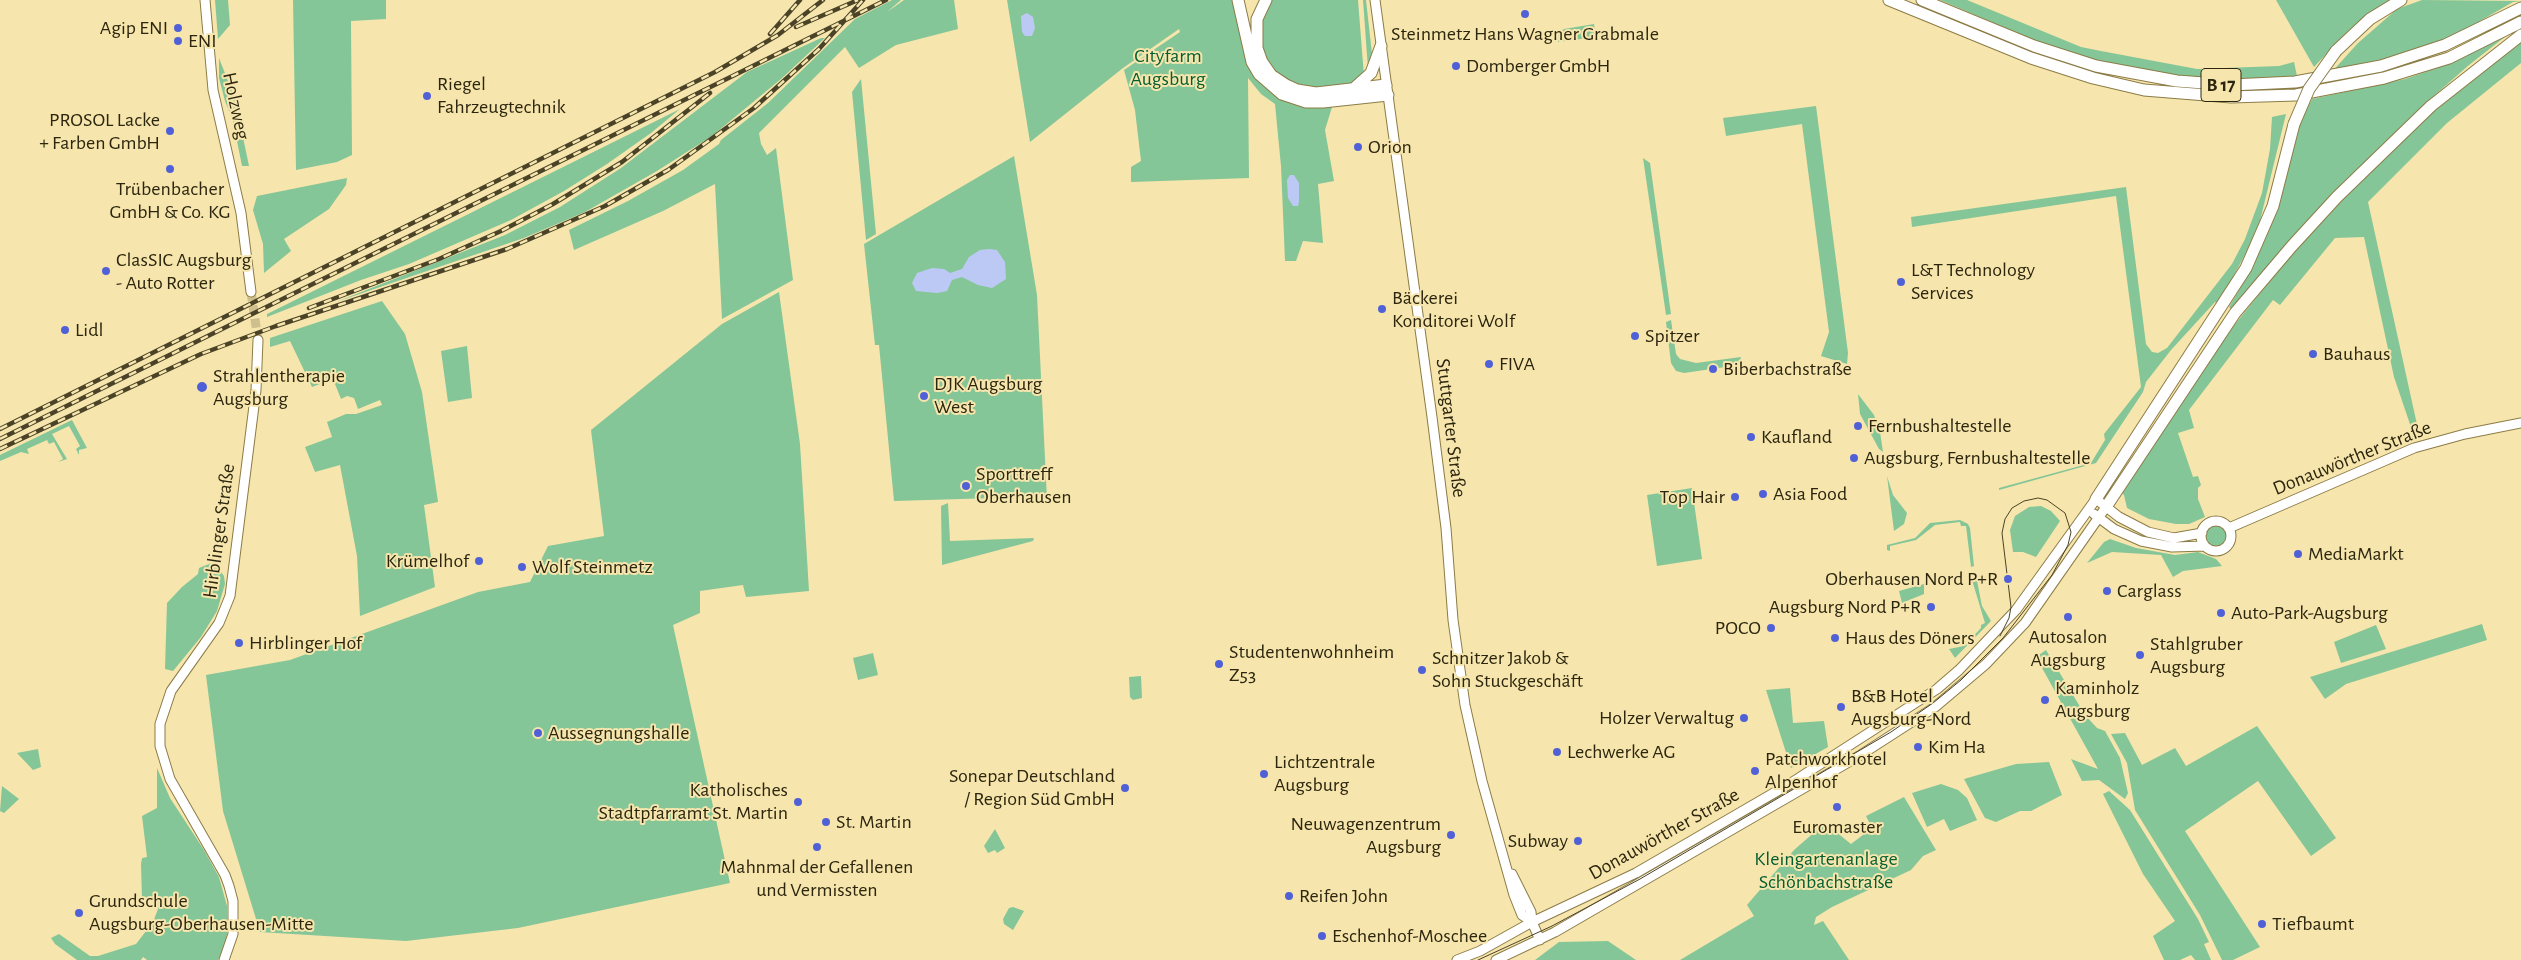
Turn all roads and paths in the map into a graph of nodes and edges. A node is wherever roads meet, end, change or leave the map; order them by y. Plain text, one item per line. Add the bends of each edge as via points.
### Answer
1 (205, 0) edge
2 (1238, 0) edge
3 (1266, 0) edge
4 (1375, 0) edge
5 (1889, 0) edge
6 (1922, 0) edge
7 (2401, 0) edge
8 (2521, 8) edge
9 (2521, 22) edge
10 (2521, 35) edge
11 (1381, 46) junction
12 (1352, 90) junction
13 (1387, 90) junction
14 (251, 292) tunnel mouth
15 (258, 340) tunnel mouth
16 (2521, 423) edge
17 (2096, 499) junction
18 (2106, 507) junction
19 (2088, 510) junction
20 (2098, 517) junction
21 (2229, 528) junction
22 (2202, 533) junction
23 (2205, 546) junction
24 (1532, 922) junction
25 (1540, 940) junction
26 (224, 960) edge
27 (1458, 960) edge
28 (1496, 960) edge

1 - 14 main road, Holzweg via 213,90 235,188
2 - 13 highway via 1252,62 1259,74 1282,94 1306,102 1323,102
3 - 12 highway via 1257,19 1255,33 1262,62 1271,75 1297,90 1316,93
4 - 11 main road, Stuttgarter Straße
5 - 9 highway, B 17 via 2031,58 2093,78 2144,90 2232,97 2296,95 2384,78 2448,58
6 - 8 highway, B 17 via 2034,46 2096,66 2177,81 2231,85 2294,82 2381,66 2453,42
7 - 17 highway, bridge via 2370,19 2336,51 2309,90 2294,124 2273,206 2246,268
10 - 18 highway via 2431,106 2337,197 2292,246 2235,313
11 - 12 highway via 1371,73
11 - 13 main road, Stuttgarter Straße
12 - 13 highway
13 - 24 main road, Stuttgarter Straße via 1444,509 1453,620 1465,705 1503,858 1531,912
15 - 26 main road, Hirblinger Straße via 256,390 230,596 219,623 176,682 163,710 160,746 170,779 225,875 233,901 233,934
16 - 21 main road, Donauwörther Straße via 2414,448
17 - 18 main road
17 - 19 main road, Donauwörther Straße
18 - 20 main road, Donauwörther Straße
18 - 22 main road via 2127,522 2161,536 2181,538
19 - 20 main road
19 - 24 main road, Donauwörther Straße via 2016,610 1937,689 1790,783 1636,873
20 - 23 main road via 2114,529 2141,541 2172,547
20 - 25 main road, Donauwörther Straße via 2025,623 1986,664 1935,707 1859,756
21 - 22 main road via 2222,522 2212,521
21 - 23 main road via 2231,539 2226,547 2218,551
22 - 23 main road
24 - 25 main road, Stuttgarter Straße
24 - 27 main road, Donauwörther Straße
25 - 28 main road, Donauwörther Straße

